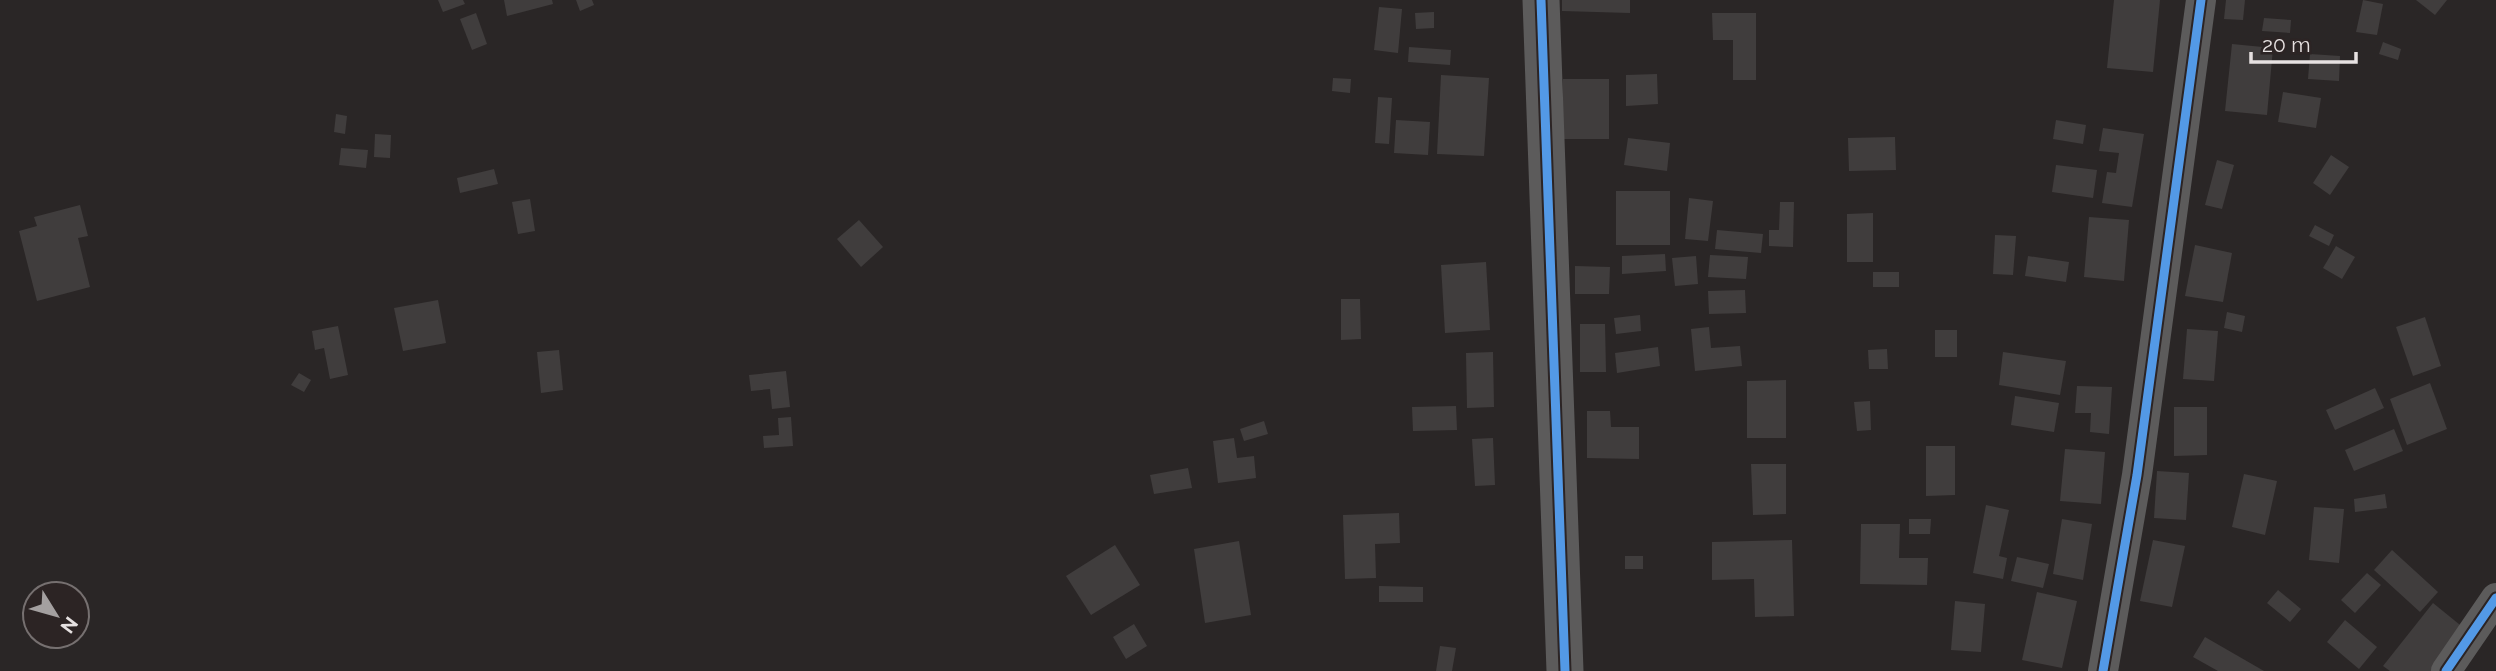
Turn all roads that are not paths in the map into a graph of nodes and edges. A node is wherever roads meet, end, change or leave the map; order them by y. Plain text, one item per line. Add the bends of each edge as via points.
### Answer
1 (1541, 0) edge
2 (2201, 0) edge
3 (2496, 598) edge
4 (1565, 671) edge
5 (2103, 671) edge
6 (2446, 671) edge

1 - 4 street
2 - 5 street via 2137,475
3 - 6 street

